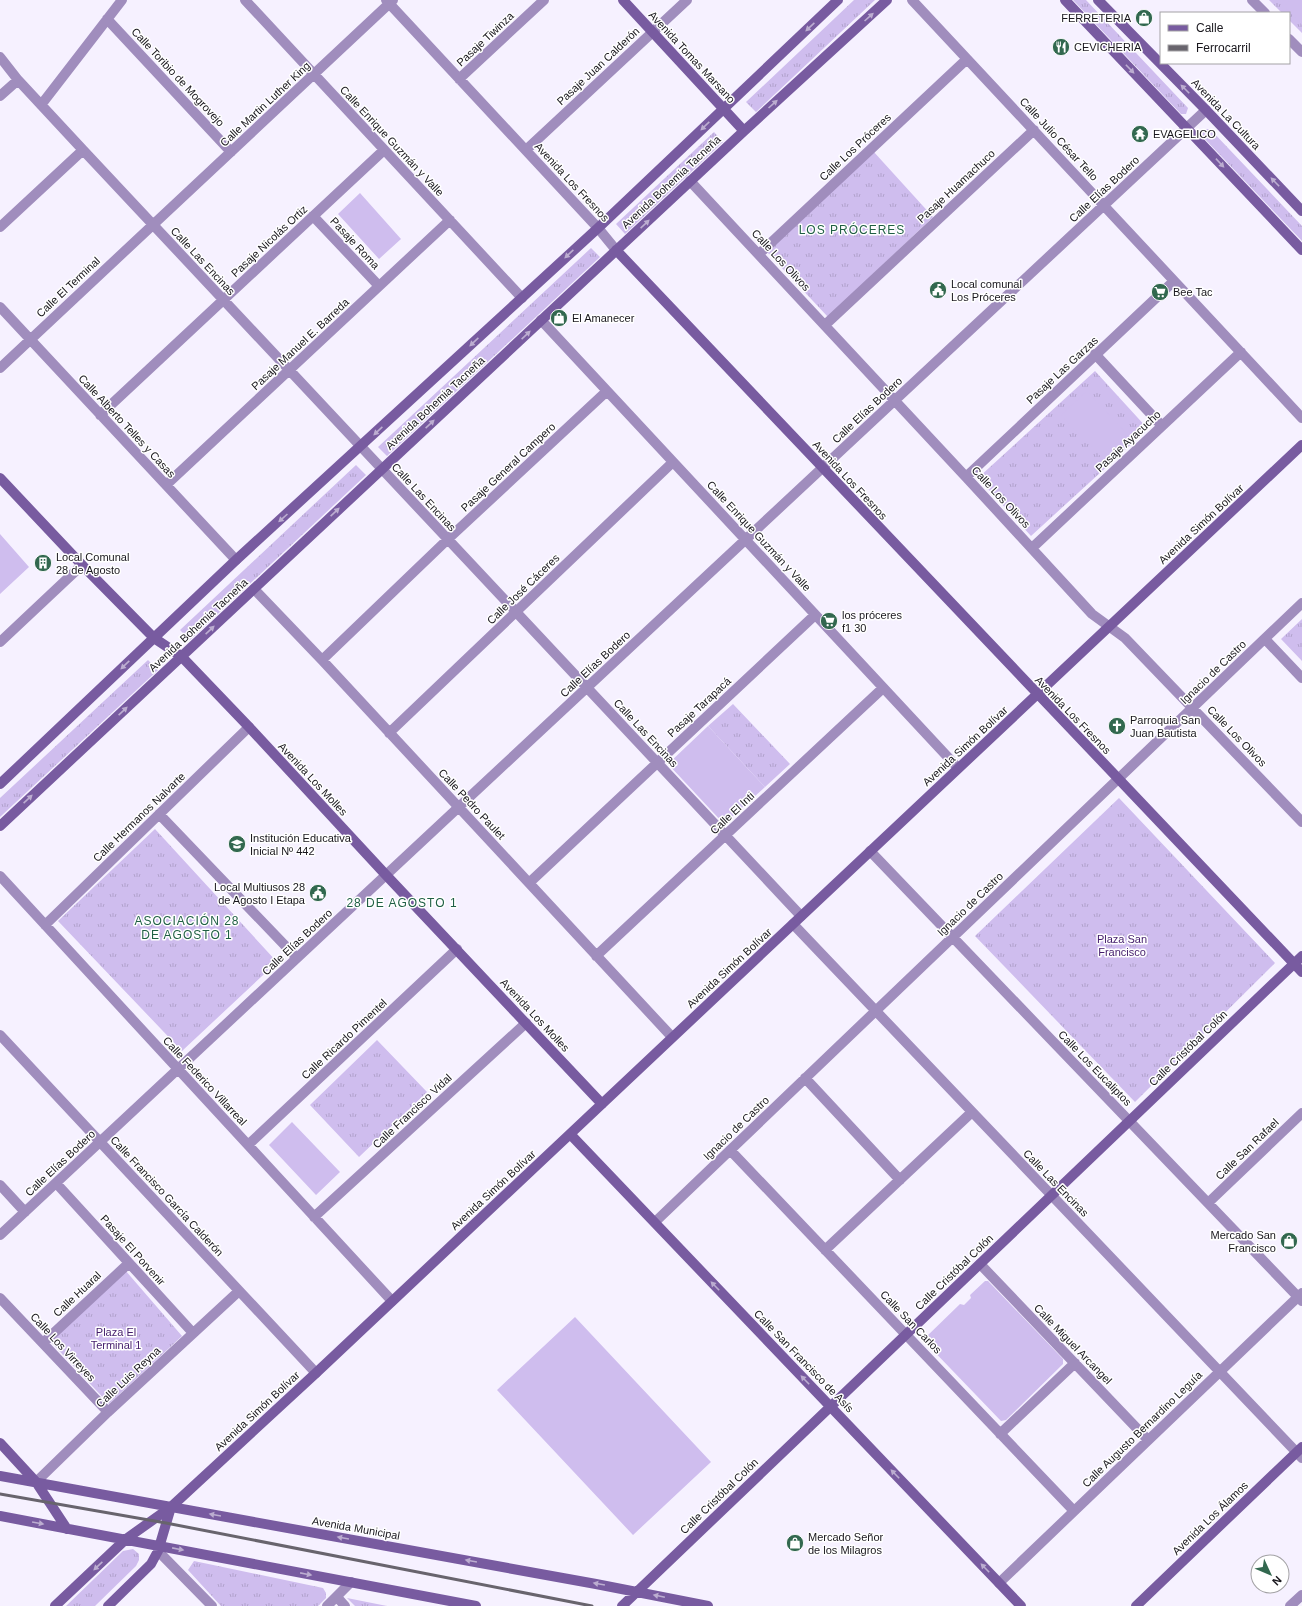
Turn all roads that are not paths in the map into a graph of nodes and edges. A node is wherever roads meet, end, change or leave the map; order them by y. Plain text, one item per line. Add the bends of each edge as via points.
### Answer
1 (122, 0) edge
2 (245, 0) edge
3 (544, 0) edge
4 (623, 0) edge
5 (687, 0) edge
6 (838, 0) edge
7 (887, 0) edge
8 (912, 0) edge
9 (1065, 0) edge
10 (1098, 0) edge
11 (1252, 0) edge
12 (389, 1) edge
13 (1264, 12) edge
14 (107, 19) junction
15 (652, 32) junction
16 (1290, 40) edge
17 (1302, 52) edge
18 (0, 57) edge
19 (967, 59) junction
20 (1160, 63) edge
21 (1161, 64) edge
22 (314, 74) junction
23 (459, 79) junction
24 (18, 80) junction
25 (0, 96) edge
26 (41, 105) junction
27 (724, 109) junction
28 (1206, 110) junction
29 (1187, 128) junction
30 (1034, 130) junction
31 (744, 131) junction
32 (83, 150) junction
33 (384, 150) junction
34 (526, 150) junction
35 (231, 152) junction
36 (690, 181) junction
37 (1104, 206) junction
38 (1302, 211) edge
39 (313, 216) junction
40 (450, 220) junction
41 (153, 224) junction
42 (0, 227) edge
43 (598, 228) junction
44 (616, 250) junction
45 (1302, 250) edge
46 (759, 254) junction
47 (1174, 280) junction
48 (379, 286) junction
49 (522, 298) junction
50 (223, 300) junction
51 (0, 307) edge
52 (541, 320) junction
53 (825, 325) junction
54 (30, 339) junction
55 (1241, 352) junction
56 (1095, 354) junction
57 (0, 368) edge
58 (289, 370) junction
59 (607, 391) junction
60 (895, 401) junction
61 (100, 414) junction
62 (1302, 418) edge
63 (1162, 426) junction
64 (1302, 445) edge
65 (360, 447) junction
66 (673, 462) junction
67 (822, 468) junction
68 (382, 469) junction
69 (966, 477) junction
70 (0, 478) edge
71 (166, 485) junction
72 (447, 540) junction
73 (746, 540) junction
74 (1032, 548) junction
75 (236, 560) junction
76 (82, 566) junction
77 (254, 589) junction
78 (1302, 604) edge
79 (516, 612) junction
80 (815, 615) junction
81 (1110, 627) junction
82 (154, 638) junction
83 (1265, 639) junction
84 (0, 642) edge
85 (181, 656) junction
86 (322, 660) junction
87 (1302, 678) edge
88 (586, 688) junction
89 (883, 688) junction
90 (1037, 694) junction
91 (1193, 708) junction
92 (249, 727) junction
93 (389, 733) junction
94 (657, 762) junction
95 (958, 768) junction
96 (1118, 779) junction
97 (0, 784) edge
98 (459, 807) junction
99 (159, 814) junction
100 (1302, 822) edge
101 (0, 826) edge
102 (725, 835) junction
103 (870, 851) junction
104 (386, 875) junction
105 (0, 876) edge
106 (529, 883) junction
107 (801, 916) junction
108 (793, 924) junction
109 (45, 925) junction
110 (953, 937) junction
111 (457, 949) junction
112 (596, 956) junction
113 (1302, 956) edge
114 (297, 958) junction
115 (1294, 963) junction
116 (1302, 972) edge
117 (875, 1011) junction
118 (526, 1023) junction
119 (0, 1035) edge
120 (672, 1037) junction
121 (178, 1069) junction
122 (805, 1078) junction
123 (602, 1104) junction
124 (972, 1112) junction
125 (1302, 1113) edge
126 (1129, 1121) junction
127 (570, 1134) junction
128 (100, 1142) junction
129 (248, 1146) junction
130 (730, 1150) junction
131 (900, 1180) junction
132 (56, 1183) junction
133 (0, 1185) edge
134 (1052, 1195) junction
135 (1208, 1203) junction
136 (25, 1212) junction
137 (314, 1217) junction
138 (655, 1222) junction
139 (0, 1235) edge
140 (825, 1250) junction
141 (129, 1263) junction
142 (980, 1264) junction
143 (239, 1290) junction
144 (1301, 1297) edge
145 (0, 1298) edge
146 (392, 1301) junction
147 (193, 1333) junction
148 (906, 1335) junction
149 (43, 1343) junction
150 (1075, 1363) junction
151 (1220, 1372) junction
152 (316, 1373) junction
153 (831, 1406) junction
154 (108, 1412) junction
155 (1000, 1434) junction
156 (1148, 1440) junction
157 (0, 1442) edge
158 (1300, 1452) edge
159 (0, 1476) edge
160 (36, 1482) junction
161 (171, 1507) junction
162 (1074, 1511) junction
163 (0, 1516) edge
164 (67, 1529) junction
165 (126, 1539) junction
166 (159, 1548) junction
167 (351, 1582) junction
168 (999, 1583) junction
169 (637, 1592) junction
170 (1302, 1595) edge
171 (337, 1597) junction
172 (453, 1604) edge
173 (55, 1606) edge
174 (108, 1606) edge
175 (212, 1606) edge
176 (327, 1606) edge
177 (345, 1606) edge
178 (476, 1606) edge
179 (622, 1606) edge
180 (708, 1606) edge
181 (1021, 1606) edge
182 (1136, 1606) edge
183 (1290, 1606) edge

1 - 14 street
2 - 22 street, Calle Enrique Guzmán y Valle
3 - 23 street, Pasaje Tiwinza
4 - 15 street, Avenida Tomas Marsano
5 - 15 street, Pasaje Juan Calderón
6 -> 27 street, Avenida Bohemia Tacneña
31 -> 7 street, Avenida Bohemia Tacneña
8 - 19 street, Calle Julio César Tello
9 -> 29 street
20 -> 10 street, Avenida La Cultura
11 - 13 street
12 - 22 street, Calle Martin Luther King
12 - 23 street, Avenida Los Fresnos
14 - 26 street
14 - 35 street, Calle Toribio de Mogrovejo
15 - 27 street, Avenida Tomas Marsano
15 - 34 street, Pasaje Juan Calderón
16 - 17 street
18 - 24 street, Calle Las Encinas
19 - 30 street, Calle Julio César Tello
19 - 46 street, Calle Los Próceres
28 -> 21 street, Avenida La Cultura
22 - 33 street, Calle Enrique Guzmán y Valle
22 - 35 street, Calle Martin Luther King
23 - 34 street, Avenida Los Fresnos
24 - 25 street
24 - 26 street, Calle Las Encinas
26 - 32 street, Calle Las Encinas
27 - 31 street, Avenida Tomas Marsano
27 -> 43 street, Avenida Bohemia Tacneña
28 - 29 street, Calle Elías Bodero
38 -> 28 street, Avenida La Cultura
29 - 37 street, Calle Elías Bodero
29 -> 45 street
30 - 37 street, Calle Julio César Tello
30 - 53 street, Pasaje Huamachuco
31 - 36 street, Avenida Bohemia Tacneña
32 - 41 street, Calle Las Encinas
32 - 42 street
33 - 39 street, Pasaje Nicolás Ortiz
33 - 40 street, Calle Enrique Guzmán y Valle
34 - 43 street, Avenida Los Fresnos
35 - 41 street, Calle Martin Luther King
44 -> 36 street, Avenida Bohemia Tacneña
36 - 46 street, Calle Los Olivos
37 - 47 street, Calle Julio César Tello
37 - 60 street, Calle Elías Bodero
39 - 48 street, Pasaje Roma
39 - 50 street, Pasaje Nicolás Ortiz
40 - 48 street, Pasaje Manuel E. Barreda
40 - 49 street, Calle Enrique Guzmán y Valle
41 - 50 street, Calle Las Encinas
41 - 54 street, Calle El Terminal
43 - 44 street, Avenida Los Fresnos
43 -> 49 street, Avenida Bohemia Tacneña
44 - 52 street, Avenida Bohemia Tacneña
44 - 67 street, Avenida Los Fresnos
46 - 53 street, Calle Los Olivos
47 - 55 street, Calle Julio César Tello
47 - 56 street, Pasaje Las Garzas
48 - 58 street, Pasaje Manuel E. Barreda
49 -> 65 street, Avenida Bohemia Tacneña
50 - 58 street, Calle Las Encinas
50 - 61 street, Pasaje Nicolás Ortiz
51 - 54 street, Calle Alberto Telles y Casas
52 - 59 street, Calle Enrique Guzmán y Valle
68 -> 52 street, Avenida Bohemia Tacneña
53 - 60 street, Calle Los Olivos
54 - 57 street, Calle El Terminal
54 - 61 street, Calle Alberto Telles y Casas
55 - 62 street, Calle Julio César Tello
55 - 63 street, Pasaje Ayacucho
56 - 63 street
56 - 69 street, Pasaje Las Garzas
58 - 65 street, Calle Las Encinas
58 - 71 street, Pasaje Manuel E. Barreda
59 - 66 street, Calle Enrique Guzmán y Valle
59 - 72 street, Pasaje General Campero
60 - 67 street, Calle Elías Bodero
60 - 69 street, Calle Los Olivos
61 - 71 street, Calle Alberto Telles y Casas
63 - 74 street, Pasaje Ayacucho
64 - 81 street, Avenida Simón Bolívar
65 - 68 street, Calle Las Encinas
65 -> 75 street, Avenida Bohemia Tacneña
66 - 73 street, Calle Enrique Guzmán y Valle
66 - 79 street, Calle José Cáceres
67 - 73 street, Calle Elías Bodero
67 - 90 street, Avenida Los Fresnos
68 - 72 street, Calle Las Encinas
77 -> 68 street, Avenida Bohemia Tacneña
69 - 74 street, Calle Los Olivos
70 - 76 street, Avenida Los Molles
71 - 75 street, Calle Alberto Telles y Casas
72 - 79 street, Calle Las Encinas
72 - 86 street, Pasaje General Campero
73 - 80 street, Calle Enrique Guzmán y Valle
73 - 88 street, Calle Elías Bodero
74 - 81 street, Calle Los Olivos via 1092,614
75 - 82 street, Avenida Bohemia Tacneña
76 - 82 street, Avenida Los Molles
76 - 84 street
85 -> 77 street, Avenida Bohemia Tacneña
77 - 86 street, Calle Pedro Paulet
78 - 83 street, Ignacio de Castro
79 - 88 street, Calle Las Encinas
79 - 93 street, Calle José Cáceres
80 - 89 street, Calle Enrique Guzmán y Valle
80 - 94 street, Pasaje Tarapacá
81 - 90 street, Avenida Simón Bolívar
81 - 91 street, Calle Los Olivos via 1125,638
82 - 85 street, Avenida Los Molles
82 -> 97 street, Avenida Bohemia Tacneña
83 - 87 street
83 - 91 street, Ignacio de Castro
85 - 92 street, Avenida Los Molles
101 -> 85 street, Avenida Bohemia Tacneña
86 - 93 street, Calle Pedro Paulet
88 - 94 street, Calle Las Encinas
88 - 98 street, Calle Elías Bodero
89 - 95 street, Calle Enrique Guzmán y Valle
89 - 102 street, Calle El Inti
90 - 95 street, Avenida Simón Bolívar
90 - 96 street, Avenida Los Fresnos
91 - 96 street, Ignacio de Castro
91 - 100 street, Calle Los Olivos
92 - 99 street, Calle Hermanos Nalvarte
92 - 104 street, Avenida Los Molles
93 - 98 street, Calle Pedro Paulet
94 - 102 street, Calle Las Encinas
94 - 106 street, Pasaje Tarapacá
95 - 103 street, Avenida Simón Bolívar
96 - 110 street, Ignacio de Castro
96 - 115 street, Avenida Los Fresnos
98 - 104 street, Calle Elías Bodero
98 - 106 street, Calle Pedro Paulet
99 - 109 street, Calle Hermanos Nalvarte
99 - 114 street
102 - 107 street, Calle Las Encinas
102 - 112 street, Calle El Inti
103 - 107 street, Avenida Simón Bolívar
103 - 110 street, Calle Los Eucaliptos
104 - 111 street, Avenida Los Molles
104 - 114 street, Calle Elías Bodero
105 - 109 street, Calle Federico Villarreal
106 - 112 street, Calle Pedro Paulet
107 - 108 street, Avenida Simón Bolívar
108 - 117 street, Calle Las Encinas
108 - 120 street, Avenida Simón Bolívar
109 - 121 street, Calle Federico Villarreal
110 - 117 street, Ignacio de Castro
110 - 126 street, Calle Los Eucaliptos
111 - 118 street, Avenida Los Molles
111 - 129 street, Calle Ricardo Pimentel
112 - 120 street, Calle Pedro Paulet
113 - 115 street, Calle Cristóbal Colón
114 - 121 street, Calle Elías Bodero
115 - 116 street, Avenida Los Fresnos
115 - 126 street, Calle Cristóbal Colón
117 - 122 street, Ignacio de Castro
117 - 124 street, Calle Las Encinas
118 - 123 street, Avenida Los Molles
118 - 137 street, Calle Francisco Vidal
119 - 128 street, Calle Francisco García Calderón
120 - 123 street, Avenida Simón Bolívar
121 - 128 street, Calle Elías Bodero
121 - 129 street, Calle Federico Villarreal
122 - 130 street, Ignacio de Castro
122 - 131 street
123 - 127 street, Avenida Simón Bolívar
124 - 131 street
124 - 134 street, Calle Las Encinas
125 - 135 street, Calle San Rafael
126 - 134 street, Calle Cristóbal Colón
126 - 135 street, Calle Los Eucaliptos
127 - 138 street, Calle San Francisco de Asís
127 - 146 street, Avenida Simón Bolívar
128 - 132 street, Calle Elías Bodero
128 - 143 street, Calle Francisco García Calderón
129 - 137 street, Calle Federico Villarreal
130 - 138 street, Ignacio de Castro
130 - 140 street, Calle San Carlos
131 - 140 street
132 - 136 street, Calle Elías Bodero
132 - 141 street, Pasaje El Porvenir
133 - 136 street
134 - 142 street, Calle Cristóbal Colón
134 - 151 street, Calle Las Encinas
135 - 144 street, Calle Los Eucaliptos
136 - 139 street, Calle Elías Bodero
137 - 146 street, Calle Federico Villarreal
153 -> 138 street, Calle San Francisco de Asís
140 - 148 street, Calle San Carlos
141 - 147 street, Pasaje El Porvenir
141 - 149 street, Calle Huaral
142 - 148 street, Calle Cristóbal Colón
142 - 150 street, Calle Miguel Arcangel
143 - 147 street, Calle Luis Reyna
143 - 152 street, Calle Francisco García Calderón
144 - 151 street, Calle Augusto Bernardino Leguía
145 - 149 street, Calle Los Virreyes
146 - 152 street, Avenida Simón Bolívar
147 - 154 street, Calle Luis Reyna
148 - 153 street, Calle Cristóbal Colón
148 - 155 street, Calle San Carlos
149 - 154 street, Calle Los Virreyes
150 - 155 street
150 - 156 street, Calle Miguel Arcangel
151 - 156 street, Calle Augusto Bernardino Leguía
151 - 158 street, Calle Las Encinas
152 - 161 street, Avenida Simón Bolívar
168 -> 153 street, Calle San Francisco de Asís
153 - 169 street, Calle Cristóbal Colón
154 - 160 street, Calle Luis Reyna
155 - 162 street, Calle San Carlos
156 - 162 street, Calle Augusto Bernardino Leguía
157 - 160 street
158 - 182 street, Avenida Los Álamos
159 - 160 street, Avenida Municipal
160 - 161 street, Avenida Municipal
160 - 164 street
161 - 165 street, Avenida Simón Bolívar
161 - 166 street
169 -> 161 street, Avenida Municipal
162 - 168 street, Calle Augusto Bernardino Leguía
163 -> 164 street
164 - 165 street
165 - 166 street
165 -> 173 street, Avenida Simón Bolívar
166 -> 167 street
166 - 174 street via 151,1564
166 - 175 street
167 - 171 street
167 - 172 street
168 - 181 street, Calle San Francisco de Asís
169 - 179 street, Calle Cristóbal Colón
180 -> 169 street, Avenida Municipal
170 - 183 street
171 - 176 street
171 - 177 street
172 - 178 street

